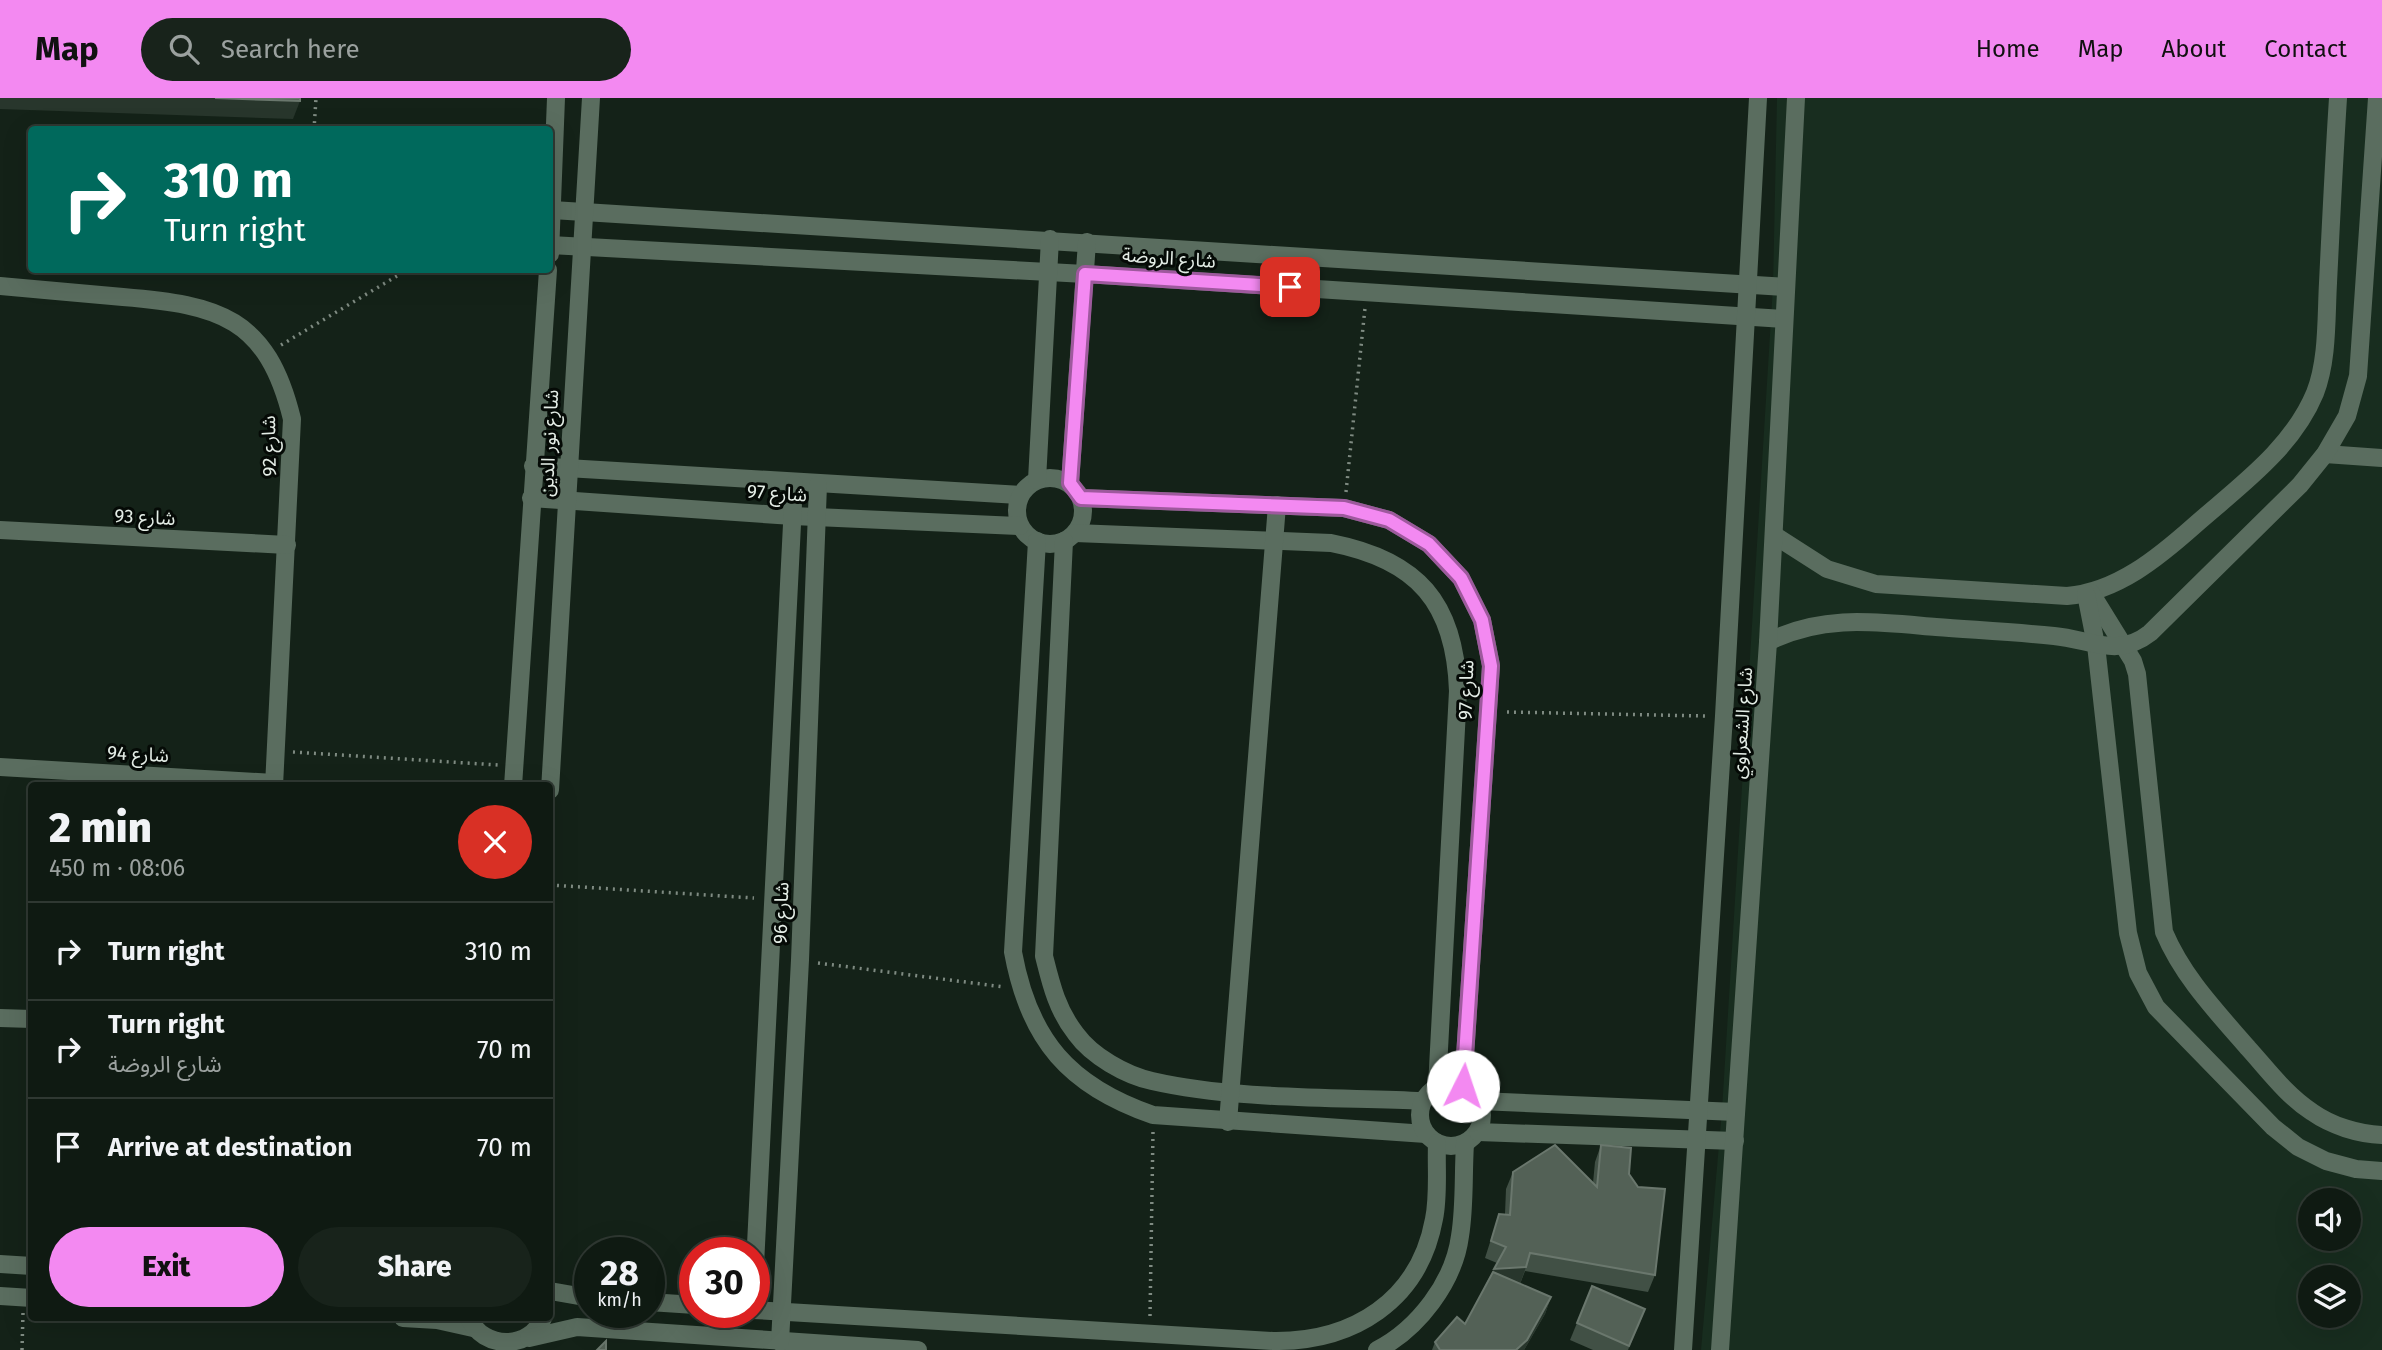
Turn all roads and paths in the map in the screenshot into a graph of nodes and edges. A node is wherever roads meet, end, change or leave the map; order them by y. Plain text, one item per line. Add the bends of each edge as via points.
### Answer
1 (316, 98) edge
2 (556, 98) edge
3 (591, 98) edge
4 (1758, 98) edge
5 (1796, 98) edge
6 (2338, 98) edge
7 (2377, 98) edge
8 (314, 126) edge
9 (553, 182) edge
10 (553, 210) edge
11 (583, 212) junction
12 (1050, 239) junction
13 (1087, 242) junction
14 (553, 245) edge
15 (582, 246) junction
16 (1048, 271) junction
17 (402, 273) edge
18 (548, 273) edge
19 (1085, 274) junction
20 (1747, 284) junction
21 (0, 286) edge
22 (1786, 286) junction
23 (1367, 292) junction
24 (1745, 317) junction
25 (1784, 319) junction
26 (267, 353) junction
27 (2325, 454) junction
28 (2382, 458) edge
29 (533, 466) junction
30 (568, 468) junction
31 (1037, 480) junction
32 (794, 484) junction
33 (818, 485) junction
34 (1075, 491) junction
35 (1020, 495) junction
36 (531, 498) junction
37 (566, 500) junction
38 (1277, 505) junction
39 (1344, 508) junction
40 (793, 516) junction
41 (816, 517) junction
42 (1020, 526) junction
43 (0, 530) edge
44 (1774, 535) junction
45 (1070, 537) junction
46 (1275, 539) junction
47 (1037, 541) junction
48 (287, 545) junction
49 (2088, 594) junction
50 (1768, 642) junction
51 (2096, 645) junction
52 (2124, 647) junction
53 (1487, 712) junction
54 (1724, 716) junction
55 (276, 751) junction
56 (514, 766) junction
57 (0, 767) edge
58 (242, 782) edge
59 (274, 782) edge
60 (513, 782) edge
61 (550, 782) edge
62 (553, 885) edge
63 (774, 899) junction
64 (800, 960) junction
65 (1020, 989) junction
66 (0, 1017) edge
67 (28, 1019) edge
68 (1463, 1086) junction
69 (1437, 1087) junction
70 (1230, 1091) junction
71 (1423, 1101) junction
72 (1479, 1101) junction
73 (1698, 1110) junction
74 (1736, 1112) junction
75 (1153, 1115) junction
76 (1228, 1122) junction
77 (2382, 1135) edge
78 (1471, 1138) junction
79 (1431, 1139) junction
80 (1696, 1140) junction
81 (1735, 1142) junction
82 (2382, 1171) edge
83 (756, 1237) edge
84 (0, 1264) edge
85 (28, 1266) edge
86 (553, 1292) edge
87 (574, 1295) edge
88 (0, 1296) edge
89 (27, 1298) edge
90 (770, 1311) edge
91 (782, 1311) junction
92 (440, 1321) edge
93 (541, 1321) edge
94 (752, 1328) edge
95 (1150, 1332) junction
96 (476, 1333) edge
97 (751, 1340) junction
98 (780, 1342) junction
99 (525, 1343) edge
100 (22, 1350) edge
101 (918, 1350) edge
102 (1377, 1350) edge
103 (1683, 1350) edge
104 (1720, 1350) edge

1 - 8 path
2 - 9 street
3 - 11 street, شارع نور الدين
4 - 20 street, شارع الشعراوي
5 - 22 street, شارع الشعراوي
6 - 49 street via 2324,348 2315,393 2292,432 2262,466 2160,554
7 - 27 street via 2358,376 2347,416
10 - 11 street, شارع الروضة
11 - 12 street, شارع الروضة
11 - 15 street, شارع نور الدين
12 - 13 street, شارع الروضة
12 - 16 street
13 - 19 street
13 - 20 street, شارع الروضة
14 - 15 street, شارع الروضة
15 - 16 street, شارع الروضة
15 - 30 street, شارع نور الدين
16 - 19 street, شارع الروضة
16 - 31 street
17 - 26 path
18 - 29 street, شارع نور الدين
19 - 23 street, شارع الروضة
19 - 34 street
20 - 22 street, شارع الروضة
20 - 24 street, شارع الشعراوي
21 - 26 street, شارع 92 via 184,302 244,329
22 - 25 street, شارع الشعراوي
23 - 24 street, شارع الروضة
23 - 39 path
24 - 25 street, شارع الروضة
24 - 54 street, شارع الشعراوي
25 - 44 street, شارع الشعراوي
26 - 48 street, شارع 92 via 284,384 292,419
27 - 28 street
27 - 52 street via 2300,485 2150,633
29 - 30 street, شارع 97
29 - 36 street, شارع نور الدين
30 - 32 street, شارع 97
30 - 37 street, شارع نور الدين
31 - 34 street via 1054,477
31 - 35 street
32 - 33 street, شارع 97
32 - 40 street, شارع 96
33 - 35 street, شارع 97
33 - 41 street, شارع 96
34 - 38 street, شارع 97
34 - 45 street via 1083,516
35 - 42 street via 1016,511
36 - 37 street, شارع 97
36 - 56 street, شارع نور الدين
37 - 40 street, شارع 97
37 - 61 street, شارع نور الدين
38 - 39 street, شارع 97
38 - 46 street
39 - 53 street, شارع 97 via 1389,520 1429,544 1461,578 1482,620 1487,643 1491,666
40 - 41 street, شارع 97
40 - 63 street, شارع 96
41 - 42 street, شارع 97
41 - 64 street, شارع 96
42 - 47 street
43 - 48 street, شارع 93
44 - 49 street via 1827,569 1875,584
44 - 50 street, شارع الشعراوي
45 - 46 street, شارع 97
45 - 47 street via 1051,544
45 - 70 street via 1045,956 1054,998 1077,1036 1110,1064 1150,1081
46 - 69 street, شارع 97 via 1367,550 1399,566 1426,590 1446,620 1457,655
46 - 70 street
47 - 65 street via 1013,952
48 - 55 street, شارع 92
49 - 51 street
49 - 52 street
50 - 51 street via 1803,628 1846,620 2058,636
50 - 74 street, شارع الشعراوي
51 - 52 street
51 - 82 street via 2128,933 2156,1007 2281,1134 2326,1161
52 - 77 street via 2137,674 2164,932 2175,959 2289,1095 2341,1127
53 - 54 path
53 - 68 street, شارع 97
54 - 73 street, شارع الشعراوي
55 - 56 path
55 - 59 street, شارع 92
56 - 60 street, شارع نور الدين
57 - 58 street, شارع 94
62 - 63 path
63 - 83 street, شارع 96
64 - 65 path
64 - 91 street, شارع 96
65 - 75 street via 1035,1025 1056,1056 1084,1083
66 - 67 street
68 - 69 street
68 - 72 street
69 - 71 street
70 - 71 street
70 - 76 street
71 - 79 street via 1420,1118
72 - 73 street
72 - 78 street via 1482,1122
73 - 74 street
73 - 80 street, شارع الشعراوي
74 - 81 street, شارع الشعراوي
75 - 76 street
75 - 95 path
76 - 79 street
78 - 79 street via 1450,1147
78 - 80 street
78 - 102 street via 1460,1237 1450,1269 1413,1324
79 - 95 street via 1435,1216 1429,1240 1406,1284 1369,1318 1347,1330 1298,1341
80 - 81 street
80 - 103 street, شارع الشعراوي
81 - 104 street, شارع الشعراوي
84 - 85 street
86 - 87 street
88 - 89 street
89 - 100 path
90 - 91 street
91 - 95 street
91 - 98 street, شارع 96
92 - 96 street
93 - 99 street
94 - 97 street
96 - 99 street via 506,1346
97 - 98 street
97 - 99 street via 577,1327
98 - 101 street

